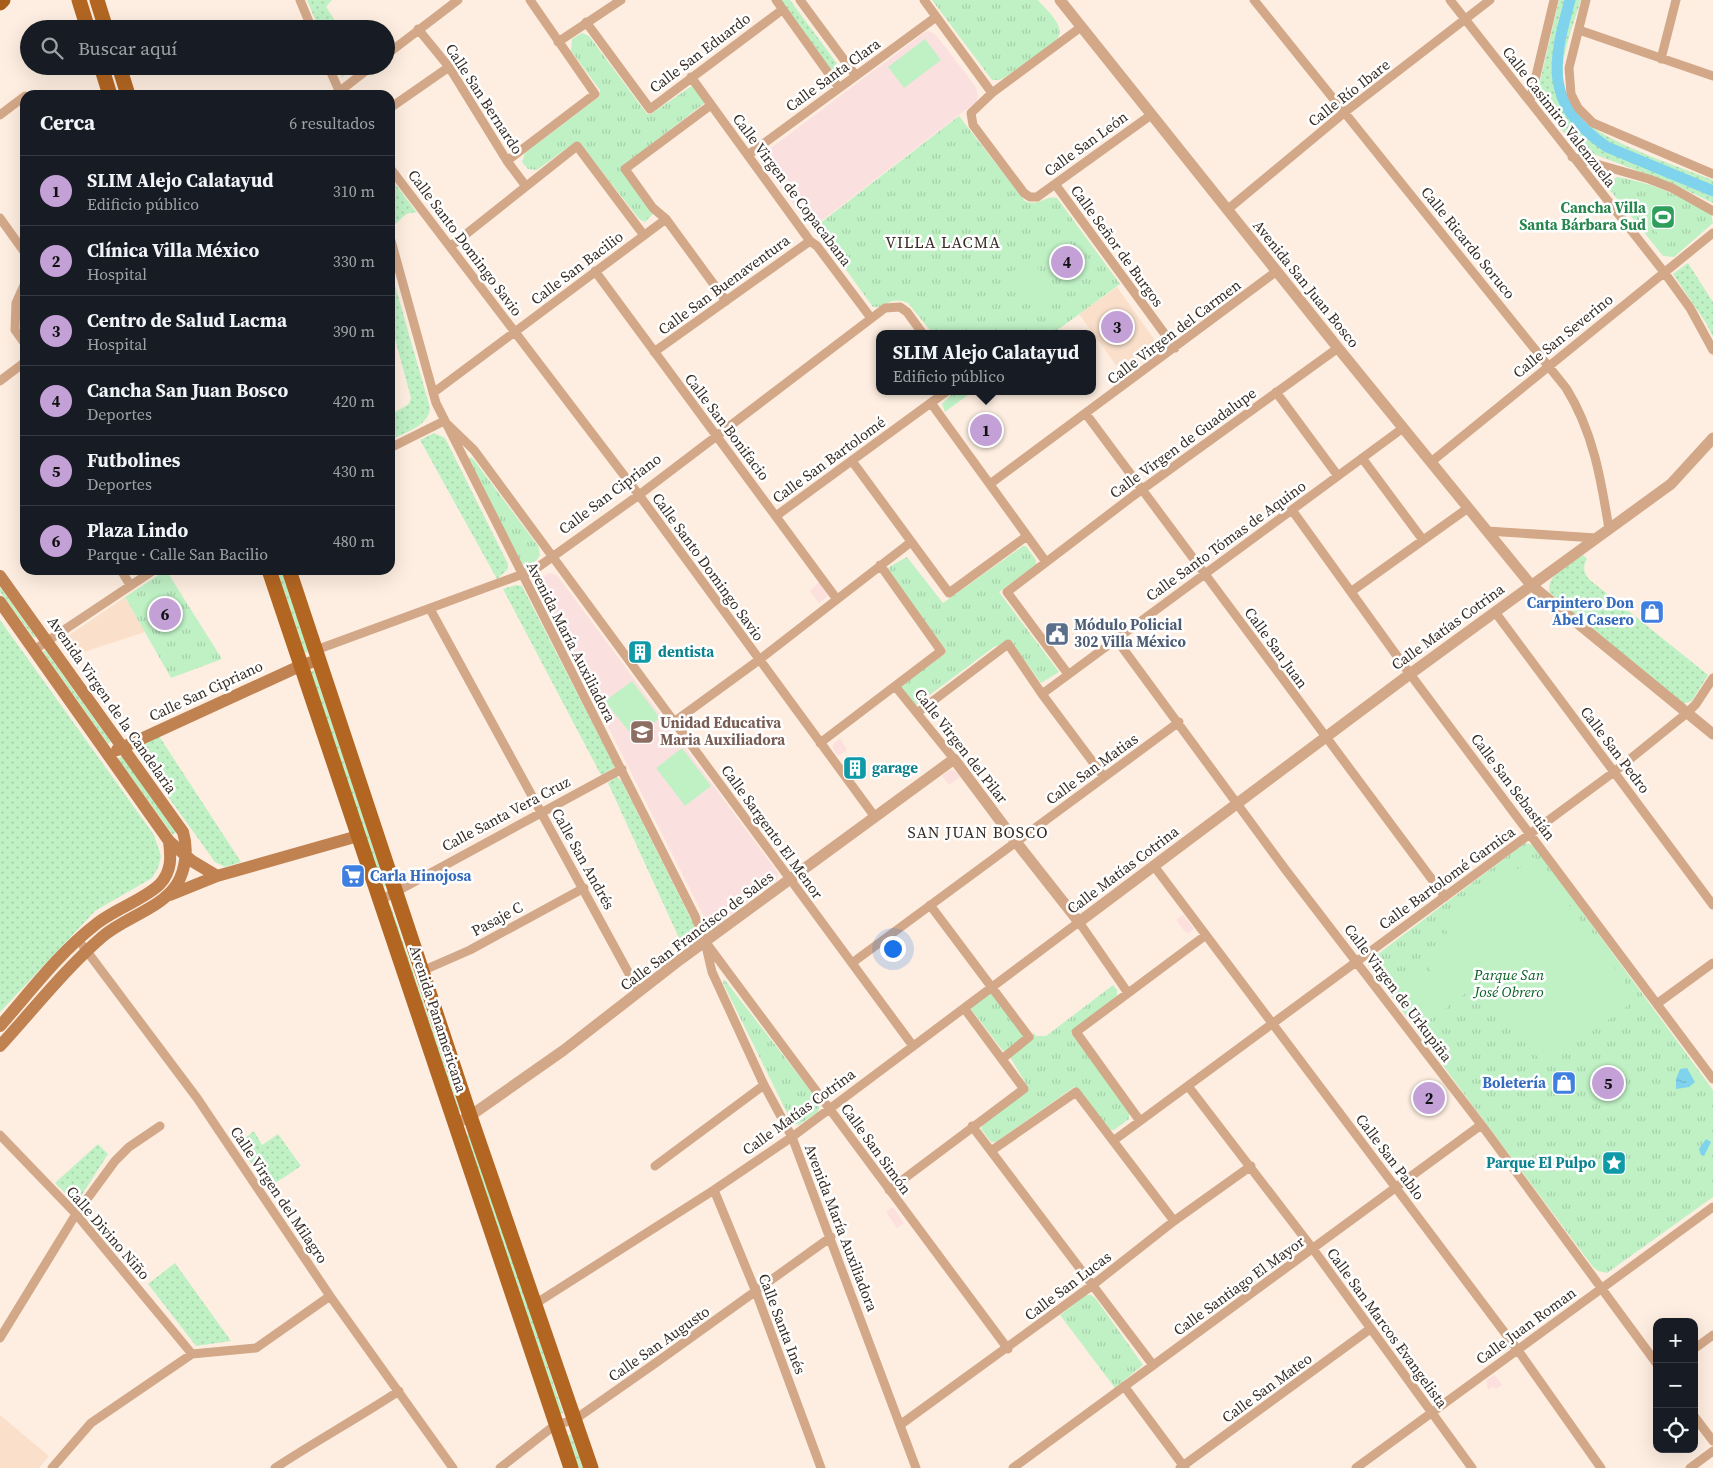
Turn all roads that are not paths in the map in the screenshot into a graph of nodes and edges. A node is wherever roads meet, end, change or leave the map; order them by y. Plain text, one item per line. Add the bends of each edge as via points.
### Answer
1 (3, 0) edge
2 (79, 0) edge
3 (97, 0) edge
4 (300, 0) edge
5 (458, 0) edge
6 (530, 0) edge
7 (621, 0) edge
8 (776, 0) edge
9 (800, 0) edge
10 (924, 0) edge
11 (1060, 0) edge
12 (1254, 0) edge
13 (1450, 0) edge
14 (1490, 0) edge
15 (1554, 0) edge
16 (1586, 0) edge
17 (1676, 0) edge
18 (0, 4) edge
19 (782, 10) junction
20 (936, 17) junction
21 (85, 20) edge
22 (103, 20) edge
23 (308, 20) edge
24 (1466, 20) junction
25 (586, 22) junction
26 (1082, 27) junction
27 (418, 29) junction
28 (1579, 30) junction
29 (558, 42) junction
30 (395, 48) edge
31 (1661, 59) junction
32 (449, 67) junction
33 (104, 75) edge
34 (122, 75) edge
35 (332, 75) edge
36 (361, 75) edge
37 (856, 76) junction
38 (1713, 76) edge
39 (691, 77) junction
40 (839, 88) junction
41 (108, 90) edge
42 (126, 90) edge
43 (337, 90) edge
44 (344, 90) edge
45 (992, 93) junction
46 (20, 100) edge
47 (1530, 101) junction
48 (395, 105) edge
49 (711, 105) junction
50 (1345, 112) junction
51 (1152, 114) junction
52 (0, 115) edge
53 (748, 155) junction
54 (1572, 157) junction
55 (507, 160) junction
56 (395, 174) edge
57 (1713, 174) edge
58 (1055, 184) junction
59 (526, 185) junction
60 (1227, 210) junction
61 (1713, 211) edge
62 (0, 218) edge
63 (666, 218) junction
64 (1713, 233) edge
65 (643, 234) junction
66 (810, 241) junction
67 (20, 246) edge
68 (451, 246) junction
69 (395, 255) edge
70 (595, 271) junction
71 (1277, 271) junction
72 (1664, 272) junction
73 (20, 294) edge
74 (726, 301) junction
75 (871, 318) junction
76 (920, 330) edge
77 (515, 332) junction
78 (20, 337) edge
79 (1175, 348) junction
80 (1338, 348) junction
81 (1713, 350) edge
82 (654, 352) junction
83 (1549, 365) junction
84 (20, 366) edge
85 (0, 381) edge
86 (1276, 392) junction
87 (433, 393) junction
88 (942, 395) edge
89 (931, 403) junction
90 (1086, 414) junction
91 (444, 421) junction
92 (1403, 428) junction
93 (716, 435) junction
94 (1713, 438) edge
95 (395, 446) edge
96 (1362, 458) junction
97 (852, 461) junction
98 (1431, 462) junction
99 (1338, 476) junction
100 (990, 484) junction
101 (1142, 489) junction
102 (639, 495) junction
103 (1468, 508) junction
104 (1292, 510) junction
105 (776, 516) junction
106 (1609, 529) junction
107 (1487, 531) junction
108 (1027, 536) junction
109 (1596, 538) junction
110 (1423, 540) junction
111 (911, 542) junction
112 (553, 558) junction
113 (1046, 562) junction
114 (880, 565) junction
115 (1205, 574) junction
116 (124, 575) edge
117 (146, 575) edge
118 (271, 575) edge
119 (290, 575) edge
120 (522, 575) junction
121 (0, 576) edge
122 (130, 585) junction
123 (1531, 585) junction
124 (1352, 591) junction
125 (836, 598) junction
126 (0, 602) edge
127 (430, 609) junction
128 (1495, 612) junction
129 (1116, 639) junction
130 (47, 641) junction
131 (34, 650) junction
132 (317, 655) junction
133 (759, 660) junction
134 (300, 666) junction
135 (1068, 674) junction
136 (1410, 674) junction
137 (1713, 678) edge
138 (895, 686) junction
139 (1042, 694) junction
140 (917, 713) junction
141 (1687, 713) junction
142 (674, 722) junction
143 (1179, 722) junction
144 (1713, 734) edge
145 (1325, 738) junction
146 (820, 743) junction
147 (122, 747) junction
148 (109, 756) junction
149 (954, 759) junction
150 (622, 769) junction
151 (1614, 772) junction
152 (1104, 777) junction
153 (1237, 804) junction
154 (541, 813) junction
155 (875, 817) junction
156 (1531, 834) junction
157 (358, 836) junction
158 (169, 841) junction
159 (1016, 842) junction
160 (185, 856) junction
161 (1154, 866) junction
162 (217, 876) junction
163 (791, 880) junction
164 (584, 888) junction
165 (396, 892) junction
166 (166, 897) junction
167 (1445, 897) junction
168 (379, 901) junction
169 (930, 905) junction
170 (1713, 905) edge
171 (1079, 922) junction
172 (1206, 935) junction
173 (78, 940) junction
174 (705, 942) junction
175 (87, 950) junction
176 (1357, 962) junction
177 (1713, 962) edge
178 (852, 963) junction
179 (422, 971) junction
180 (992, 987) junction
181 (639, 992) junction
182 (1128, 994) junction
183 (1658, 1003) junction
184 (964, 1008) junction
185 (1274, 1023) junction
186 (0, 1026) edge
187 (0, 1046) edge
188 (913, 1046) junction
189 (1002, 1059) junction
190 (1713, 1079) edge
191 (764, 1085) junction
192 (1188, 1086) junction
193 (829, 1109) junction
194 (470, 1116) junction
195 (1140, 1121) junction
196 (455, 1124) junction
197 (1482, 1125) junction
198 (160, 1126) dead end
199 (972, 1126) junction
200 (0, 1135) edge
201 (792, 1137) junction
202 (1113, 1141) junction
203 (991, 1151) junction
204 (655, 1166) dead end
205 (1251, 1166) junction
206 (1397, 1189) junction
207 (714, 1190) junction
208 (889, 1190) junction
209 (1713, 1207) edge
210 (76, 1214) junction
211 (1174, 1221) junction
212 (831, 1237) junction
213 (1313, 1249) junction
214 (1094, 1284) junction
215 (1602, 1288) junction
216 (756, 1292) junction
217 (330, 1296) junction
218 (535, 1304) junction
219 (1370, 1329) junction
220 (1713, 1335) edge
221 (0, 1338) edge
222 (1698, 1346) edge
223 (1008, 1348) junction
224 (1517, 1350) junction
225 (192, 1354) junction
226 (1656, 1363) edge
227 (1153, 1365) junction
228 (1124, 1386) junction
229 (399, 1391) junction
230 (1431, 1413) junction
231 (574, 1420) junction
232 (1698, 1421) edge
233 (555, 1425) junction
234 (900, 1425) junction
235 (1713, 1441) edge
236 (1713, 1451) edge
237 (1183, 1467) edge
238 (52, 1468) edge
239 (274, 1468) edge
240 (453, 1468) edge
241 (500, 1468) edge
242 (571, 1468) edge
243 (591, 1468) edge
244 (821, 1468) edge
245 (916, 1468) edge
246 (1013, 1468) edge
247 (1356, 1468) edge
248 (1472, 1468) edge
249 (1601, 1468) edge
250 (1690, 1468) edge

1 - 18 highway
2 - 21 main road
3 - 22 main road
4 - 23 street
5 - 27 street
6 - 29 street
7 - 25 street
8 - 19 street
9 - 37 street
10 - 20 street
11 - 26 street, Avenida San Juan Bosco
12 - 50 street, Calle Ricardo Soruco
13 - 24 street, Calle Casimiro Valenzuela
14 - 24 street, Calle Río Ibare
15 - 47 street
16 - 28 street
17 - 31 street
19 - 39 street, Calle San Eduardo
19 - 40 street
20 - 37 street, Calle Santa Clara
20 - 45 street
24 - 47 street, Calle Casimiro Valenzuela
24 - 50 street, Calle Río Ibare
25 - 29 street
25 - 39 street, Calle San Eduardo via 650,109
26 - 45 street
26 - 51 street, Avenida San Juan Bosco
27 - 30 street
27 - 32 street, Calle San Bernardo
28 - 31 street
28 - 57 street via 1568,81 1571,94 1585,116 1593,123
29 - 55 street via 595,94
31 - 38 street
32 - 48 street
32 - 55 street, Calle San Bernardo
33 - 41 main road
34 - 42 main road
35 - 43 street
36 - 44 street
37 - 40 street, Calle Santa Clara
39 - 49 street, Calle Virgen de Copacabana
40 - 53 street, Calle Santa Clara
45 - 58 street, Calle San León via 971,113 973,125 1024,193 1037,197
46 - 52 street
47 - 54 street, Calle Casimiro Valenzuela
49 - 53 street, Calle Virgen de Copacabana
49 - 63 street via 625,169 653,208
50 - 60 street, Calle Río Ibare
50 - 83 street, Calle Ricardo Soruco
51 - 58 street, Calle San León
51 - 60 street, Avenida San Juan Bosco
53 - 66 street, Calle Virgen de Copacabana
54 - 61 street via 1672,188
54 - 72 street, Calle Casimiro Valenzuela
55 - 59 street, Calle San Bernardo
56 - 68 street, Calle Santo Domingo Savio
58 - 79 street, Calle Señor de Burgos
59 - 65 street via 577,146
59 - 68 street
60 - 71 street, Avenida San Juan Bosco
62 - 67 street
63 - 65 street, Calle San Bacilio
63 - 74 street
64 - 72 street, Calle San Severino
65 - 70 street, Calle San Bacilio
66 - 74 street, Calle San Buenaventura
66 - 75 street, Calle Virgen de Copacabana
68 - 77 street, Calle Santo Domingo Savio
69 - 87 street, Avenida María Auxiliadora
70 - 77 street, Calle San Bacilio
70 - 82 street, Calle San Bonifacio
71 - 79 street, Calle Virgen del Carmen
71 - 80 street, Avenida San Juan Bosco
72 - 81 street, Calle Casimiro Valenzuela via 1690,308
72 - 83 street, Calle San Severino
73 - 78 street via 16,303 15,330
74 - 82 street, Calle San Buenaventura
75 - 76 street, Calle San Cipriano via 885,308 900,307
75 - 93 street, Calle San Cipriano
77 - 87 street, Calle San Bacilio
77 - 102 street, Calle Santo Domingo Savio
79 - 90 street, Calle Virgen del Carmen
80 - 86 street, Calle Virgen de Guadalupe
80 - 92 street, Avenida San Juan Bosco
82 - 93 street, Calle San Bonifacio
83 - 98 street, Calle San Severino
83 - 106 street, Calle Ricardo Soruco via 1579,408 1588,430
84 - 85 street
86 - 99 street
86 - 101 street, Calle Virgen de Guadalupe
87 - 91 street, Avenida María Auxiliadora
88 - 89 street, Calle San Bartolomé
89 - 97 street, Calle San Bartolomé
89 - 100 street
90 - 100 street, Calle Virgen del Carmen
90 - 101 street, Calle San Juan
91 - 95 street
91 - 112 street, Calle Sargento El Menor via 474,450
91 - 120 street, Avenida María Auxiliadora
92 - 96 street, Calle Santo Tómas de Aquino
92 - 98 street, Avenida San Juan Bosco
93 - 102 street, Calle San Cipriano
93 - 105 street, Calle San Bonifacio
94 - 106 street, Calle Matías Cotrina via 1671,484
96 - 99 street, Calle Santo Tómas de Aquino
96 - 110 street
97 - 105 street, Calle San Bartolomé
97 - 111 street
98 - 103 street, Avenida San Juan Bosco
99 - 104 street, Calle Santo Tómas de Aquino
100 - 108 street
101 - 113 street, Calle Virgen de Guadalupe
101 - 115 street, Calle San Juan
102 - 112 street, Calle San Cipriano
102 - 133 street, Calle Santo Domingo Savio
103 - 107 street, Avenida San Juan Bosco
103 - 110 street
104 - 115 street, Calle Santo Tómas de Aquino
104 - 124 street, Calle San Sebastián
105 - 125 street, Calle San Bonifacio
106 - 109 street, Calle Matías Cotrina
107 - 109 street
107 - 123 street, Avenida San Juan Bosco
108 - 111 street via 949,594
108 - 113 street
109 - 123 street, Calle Matías Cotrina
110 - 124 street
111 - 114 street
112 - 120 street, Calle San Cipriano
112 - 142 street, Calle Sargento El Menor
113 - 135 street, Calle Virgen de Guadalupe via 1007,592
114 - 125 street
114 - 138 street, Calle Virgen del Pilar via 941,650
115 - 129 street, Calle Santo Tómas de Aquino
115 - 145 street, Calle San Juan
116 - 122 street
117 - 122 street
118 - 134 main road, Avenida Panamericana
119 - 132 main road, Avenida Panamericana
120 - 127 street, Calle San Cipriano
120 - 150 street, Avenida María Auxiliadora
121 - 130 main road, Avenida Virgen de la Candelaria
122 - 130 street
123 - 128 street, Calle Matías Cotrina
123 - 141 street, Avenida San Juan Bosco
124 - 136 street, Calle San Sebastián
125 - 133 street
126 - 131 main road
127 - 132 street, Calle San Cipriano
127 - 154 street, Calle San Andrés
128 - 136 street, Calle Matías Cotrina
128 - 151 street, Calle San Pedro
129 - 135 street, Calle Santo Tómas de Aquino
129 - 143 street, Calle Virgen de Urkupiña
130 - 131 street
130 - 147 main road, Avenida Virgen de la Candelaria
131 - 148 main road
132 - 134 main road, Calle San Cipriano
132 - 165 main road, Avenida Panamericana
133 - 142 street
133 - 146 street, Calle Santo Domingo Savio
134 - 147 main road, Calle San Cipriano
134 - 157 main road, Avenida Panamericana
135 - 139 street, Calle Santo Tómas de Aquino
136 - 145 street, Calle Matías Cotrina
136 - 156 street, Calle San Sebastián
137 - 141 street, Calle Bartolomé Garnica
138 - 140 street, Calle Virgen del Pilar
138 - 146 street, Calle Virgen del Pilar
139 - 140 street via 1008,644
139 - 152 street
140 - 149 street, Calle Virgen del Pilar
141 - 144 street, Avenida San Juan Bosco
141 - 151 street, Calle Bartolomé Garnica
142 - 163 street, Calle Sargento El Menor
143 - 152 street, Calle San Matias
143 - 153 street, Calle Virgen de Urkupiña
145 - 153 street, Calle Matías Cotrina
145 - 167 street, Calle San Juan
146 - 155 street, Calle Santo Domingo Savio
147 - 148 main road, Calle San Cipriano
147 - 160 main road, Avenida Virgen de la Candelaria via 183,832
148 - 158 main road
149 - 155 street, Calle San Francisco de Sales
149 - 159 street, Calle Virgen del Pilar
150 - 154 street, Calle Santa Vera Cruz
150 - 174 street, Avenida María Auxiliadora
151 - 156 street, Calle Bartolomé Garnica
151 - 170 street, Calle San Pedro
152 - 159 street, Calle San Matias
153 - 161 street, Calle Matías Cotrina
153 - 176 street, Calle Virgen de Urkupiña
154 - 164 street, Calle San Andrés
154 - 165 street, Calle Santa Vera Cruz
155 - 163 street, Calle San Francisco de Sales
156 - 167 street, Calle Bartolomé Garnica
156 - 183 street, Calle San Sebastián
157 - 162 main road
157 - 168 main road, Avenida Panamericana
158 - 160 main road
158 - 173 main road via 171,858 168,872 160,884 108,915
159 - 169 street, Calle San Matias
159 - 171 street, Calle Virgen del Pilar
160 - 162 main road
160 - 166 main road via 177,883
161 - 171 street, Calle Matías Cotrina
161 - 172 street, Calle San Pablo
162 - 166 main road
163 - 174 street, Calle San Francisco de Sales
163 - 178 street, Calle Sargento El Menor
164 - 179 street, Pasaje C via 470,950
164 - 181 street, Calle San Andrés
165 - 168 street, Calle Santa Vera Cruz
165 - 179 main road, Avenida Panamericana
166 - 175 main road via 116,926
167 - 176 street, Calle Bartolomé Garnica
168 - 196 main road, Avenida Panamericana
169 - 178 street, Calle San Matias
169 - 180 street
171 - 180 street, Calle Matías Cotrina
171 - 182 street, Calle Virgen del Pilar
172 - 182 street
172 - 185 street, Calle San Pablo
173 - 175 street, Calle Virgen del Milagro
173 - 186 main road
174 - 181 street, Calle San Francisco de Sales
174 - 191 street, Avenida María Auxiliadora via 712,972
174 - 193 street, Calle San Simón
175 - 187 main road
175 - 217 street, Calle Virgen del Milagro via 197,1098
176 - 185 street, Calle Bartolomé Garnica
176 - 197 street, Calle Virgen de Urkupiña
177 - 183 street
178 - 188 street, Calle Sargento El Menor
179 - 194 main road, Avenida Panamericana
180 - 184 street, Calle Matías Cotrina
180 - 189 street via 1029,1037
181 - 194 street, Calle San Francisco de Sales
182 - 195 street via 1076,1032
183 - 190 street, Calle San Sebastián
184 - 188 street, Calle Matías Cotrina
184 - 189 street
185 - 192 street, Calle Bartolomé Garnica
185 - 206 street, Calle San Pablo
188 - 193 street, Calle Matías Cotrina
189 - 199 street via 1024,1088
191 - 201 street, Avenida María Auxiliadora
191 - 204 street
192 - 195 street, Calle Bartolomé Garnica
192 - 205 street, Calle San Marcos Evangelista
193 - 201 street, Calle Matías Cotrina
193 - 208 street, Calle San Simón
194 - 196 street, Calle San Francisco de Sales
194 - 218 main road, Avenida Panamericana
195 - 202 street, Calle Bartolomé Garnica
196 - 233 main road, Avenida Panamericana
197 - 206 street, Calle Santiago El Mayor
197 - 215 street, Calle Virgen de Urkupiña
198 - 210 street via 115,1161
199 - 203 street
199 - 208 street
200 - 210 street, Calle Divino Niño
201 - 207 street, Calle Matías Cotrina
201 - 212 street, Avenida María Auxiliadora
202 - 203 street via 1076,1092
202 - 211 street
203 - 214 street
205 - 211 street, Calle San Lucas
205 - 213 street, Calle San Marcos Evangelista
206 - 213 street, Calle Santiago El Mayor
206 - 224 street, Calle San Pablo
207 - 216 street, Calle Santa Inés
207 - 218 street, Calle Matías Cotrina
208 - 223 street, Calle San Simón
209 - 215 street, Calle Juan Roman
210 - 221 street
210 - 225 street, Calle Divino Niño
211 - 214 street, Calle San Lucas
212 - 216 street, Calle San Augusto
212 - 234 street, Avenida María Auxiliadora
213 - 219 street, Calle San Marcos Evangelista
213 - 227 street, Calle Santiago El Mayor
214 - 223 street, Calle San Lucas
214 - 227 street
215 - 224 street, Calle Juan Roman
215 - 226 street, Calle Virgen de Urkupiña
216 - 231 street, Calle San Augusto
216 - 244 street, Calle Santa Inés
217 - 225 street via 256,1348
217 - 229 street, Calle Virgen del Milagro
218 - 231 main road, Avenida Panamericana
219 - 230 street, Calle San Marcos Evangelista
219 - 237 street, Calle San Mateo
220 - 222 street
223 - 234 street, Calle San Lucas
224 - 230 street, Calle Juan Roman
224 - 249 street, Calle San Pablo
225 - 238 street via 91,1423
227 - 228 street, Calle Santiago El Mayor
228 - 237 street
228 - 246 street, Calle Santiago El Mayor
229 - 239 street via 352,1423
229 - 240 street, Calle Virgen del Milagro
230 - 247 street, Calle Juan Roman
230 - 248 street, Calle San Marcos Evangelista
231 - 233 street, Calle San Augusto
231 - 243 main road, Avenida Panamericana
232 - 235 street
233 - 241 street, Calle San Augusto
233 - 242 main road, Avenida Panamericana
234 - 245 street, Avenida María Auxiliadora
236 - 250 street

